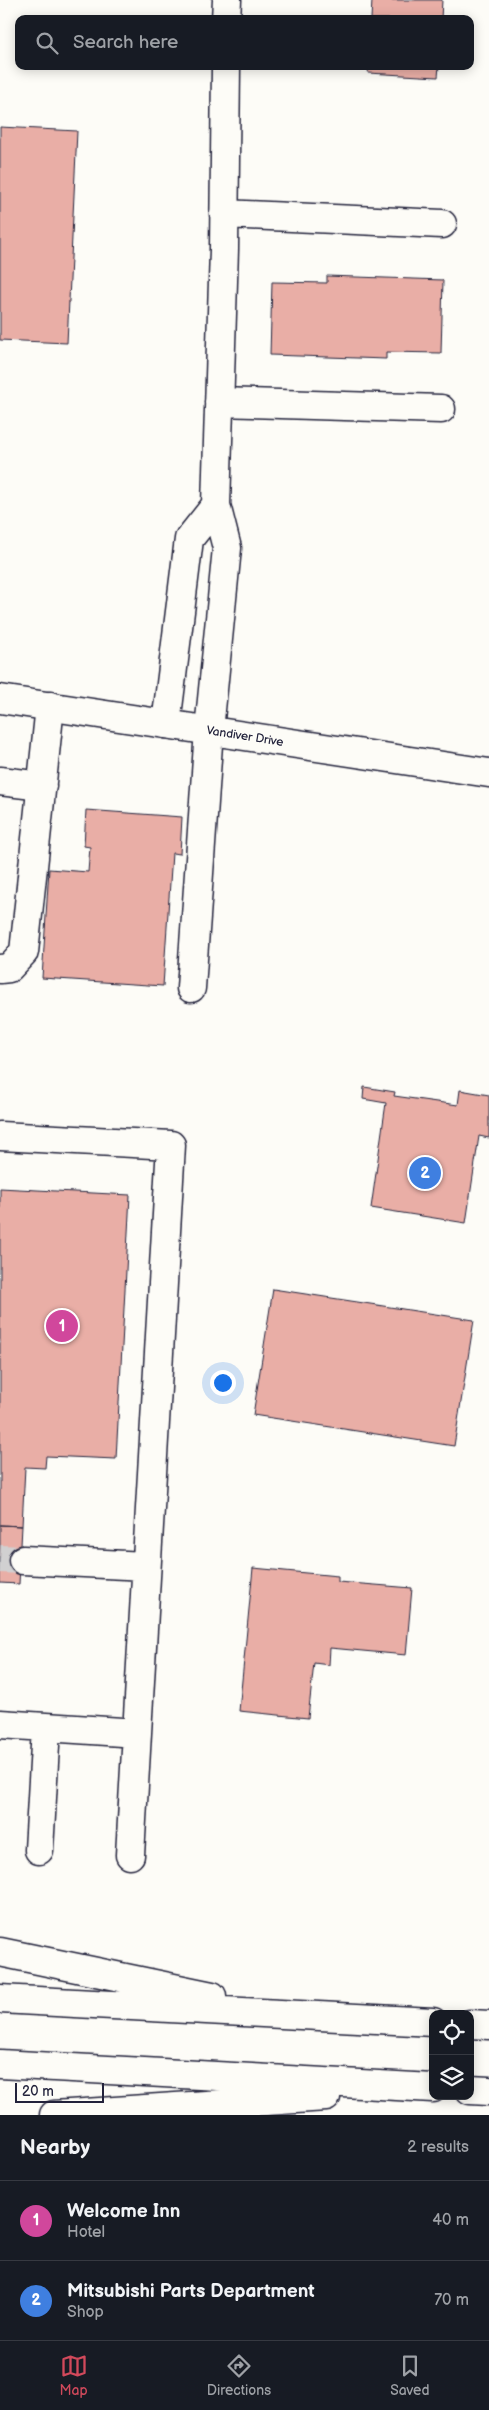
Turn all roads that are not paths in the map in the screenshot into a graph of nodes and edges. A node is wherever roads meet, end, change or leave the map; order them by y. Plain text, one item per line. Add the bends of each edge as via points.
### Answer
1 (227, 0) edge
2 (226, 15) edge
3 (226, 70) edge
4 (224, 214) junction
5 (442, 224) dead end
6 (219, 402) junction
7 (441, 409) dead end
8 (216, 505) junction
9 (0, 699) edge
10 (50, 706) junction
11 (166, 724) junction
12 (209, 730) junction
13 (489, 773) edge
14 (0, 781) edge
15 (42, 786) junction
16 (0, 969) edge
17 (191, 988) dead end
18 (0, 1136) edge
19 (23, 1560) tunnel mouth
20 (146, 1566) junction
21 (0, 1724) edge
22 (46, 1728) junction
23 (137, 1732) junction
24 (39, 1850) dead end
25 (130, 1855) dead end
26 (0, 1952) edge
27 (0, 1999) edge
28 (302, 2014) junction
29 (429, 2022) edge
30 (474, 2024) edge
31 (489, 2025) edge
32 (0, 2064) edge
33 (429, 2089) edge
34 (429, 2089) edge
35 (474, 2090) edge
36 (489, 2091) edge
37 (54, 2115) edge

1 - 2 main road
3 - 4 main road
4 - 5 main road
4 - 6 main road
6 - 7 main road
6 - 8 main road
8 - 11 main road via 189,539
8 - 12 main road via 227,548
9 - 10 main road, Vandiver Drive
10 - 11 main road, Vandiver Drive
10 - 15 main road
11 - 12 main road, Vandiver Drive
12 - 13 main road, Vandiver Drive
12 - 17 main road
14 - 15 main road
15 - 16 main road via 24,952 9,968
18 - 20 main road via 171,1145
19 - 20 main road
20 - 23 main road
21 - 22 main road
22 - 23 main road
22 - 24 main road
23 - 25 main road
26 - 28 main road
27 - 28 main road
28 - 29 main road
30 - 31 main road
32 - 33 main road
34 - 37 main road
35 - 36 main road

